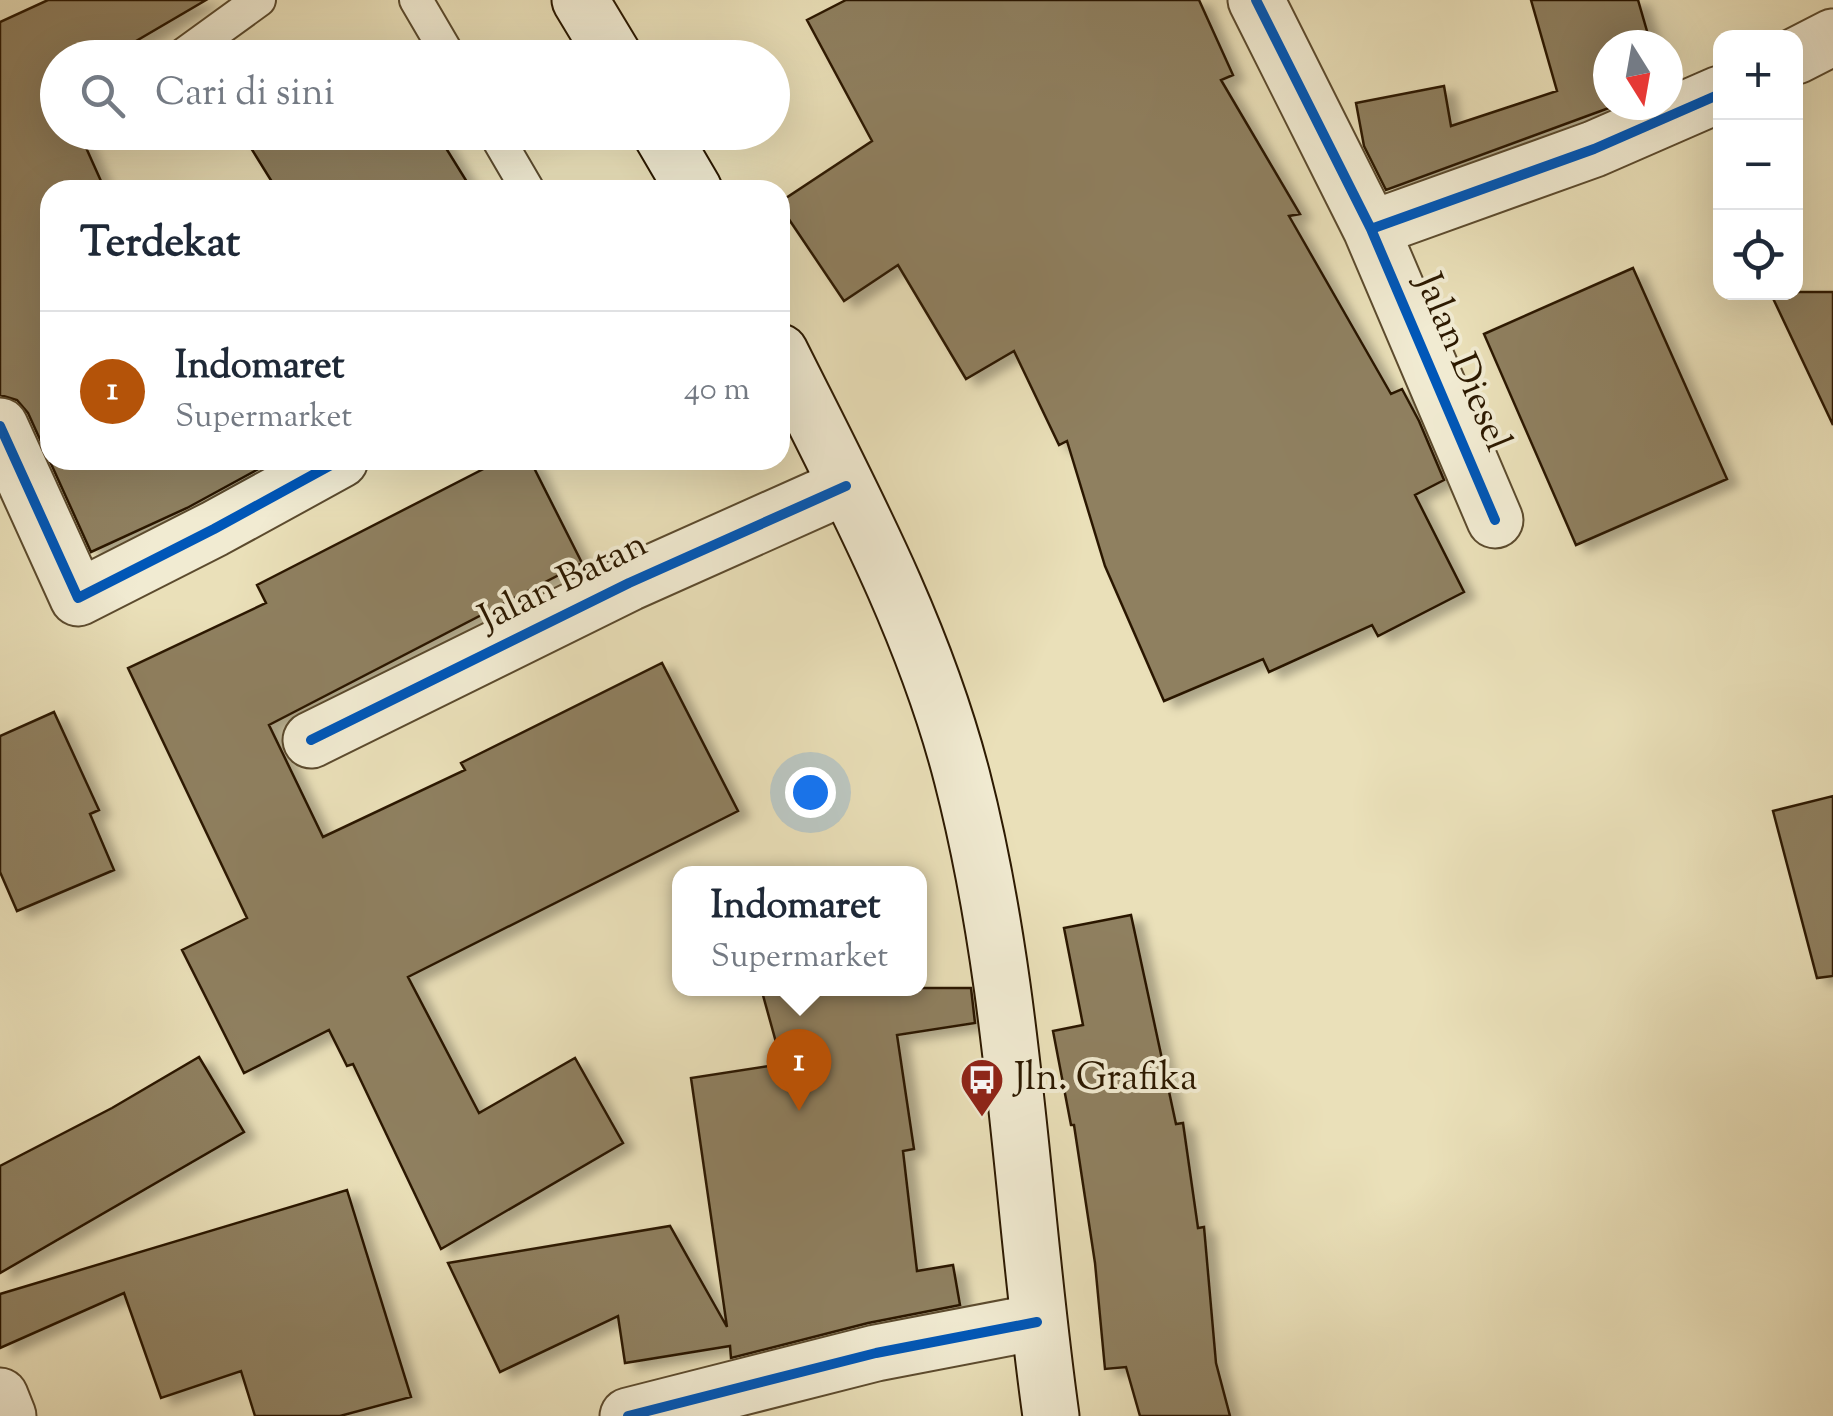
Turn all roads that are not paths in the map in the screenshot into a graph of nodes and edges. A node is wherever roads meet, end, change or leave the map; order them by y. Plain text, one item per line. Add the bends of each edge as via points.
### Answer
1 (259, 0) edge
2 (416, 0) edge
3 (580, 0) edge
4 (1256, 0) edge
5 (1833, 37) edge
6 (203, 40) edge
7 (439, 40) edge
8 (604, 40) edge
9 (1803, 52) edge
10 (1713, 97) edge
11 (505, 150) edge
12 (522, 180) edge
13 (1370, 228) junction
14 (790, 372) edge
15 (5, 452) edge
16 (322, 470) edge
17 (846, 486) junction
18 (1496, 520) dead end
19 (310, 740) dead end
20 (1038, 1322) junction
21 (0, 1396) edge
22 (8, 1416) edge
23 (628, 1416) edge
24 (1049, 1416) edge

1 - 6 lane
2 - 7 lane
3 - 8 street
4 - 13 street, Jalan Diesel
5 - 9 street
10 - 13 street via 1594,148
11 - 12 lane
13 - 18 street, Jalan Diesel
14 - 17 street
15 - 16 street via 78,598
17 - 19 street, Jalan Batan via 629,583
17 - 20 street via 903,600 930,672 976,834 1011,1049
20 - 23 street via 876,1353
20 - 24 street
21 - 22 street

